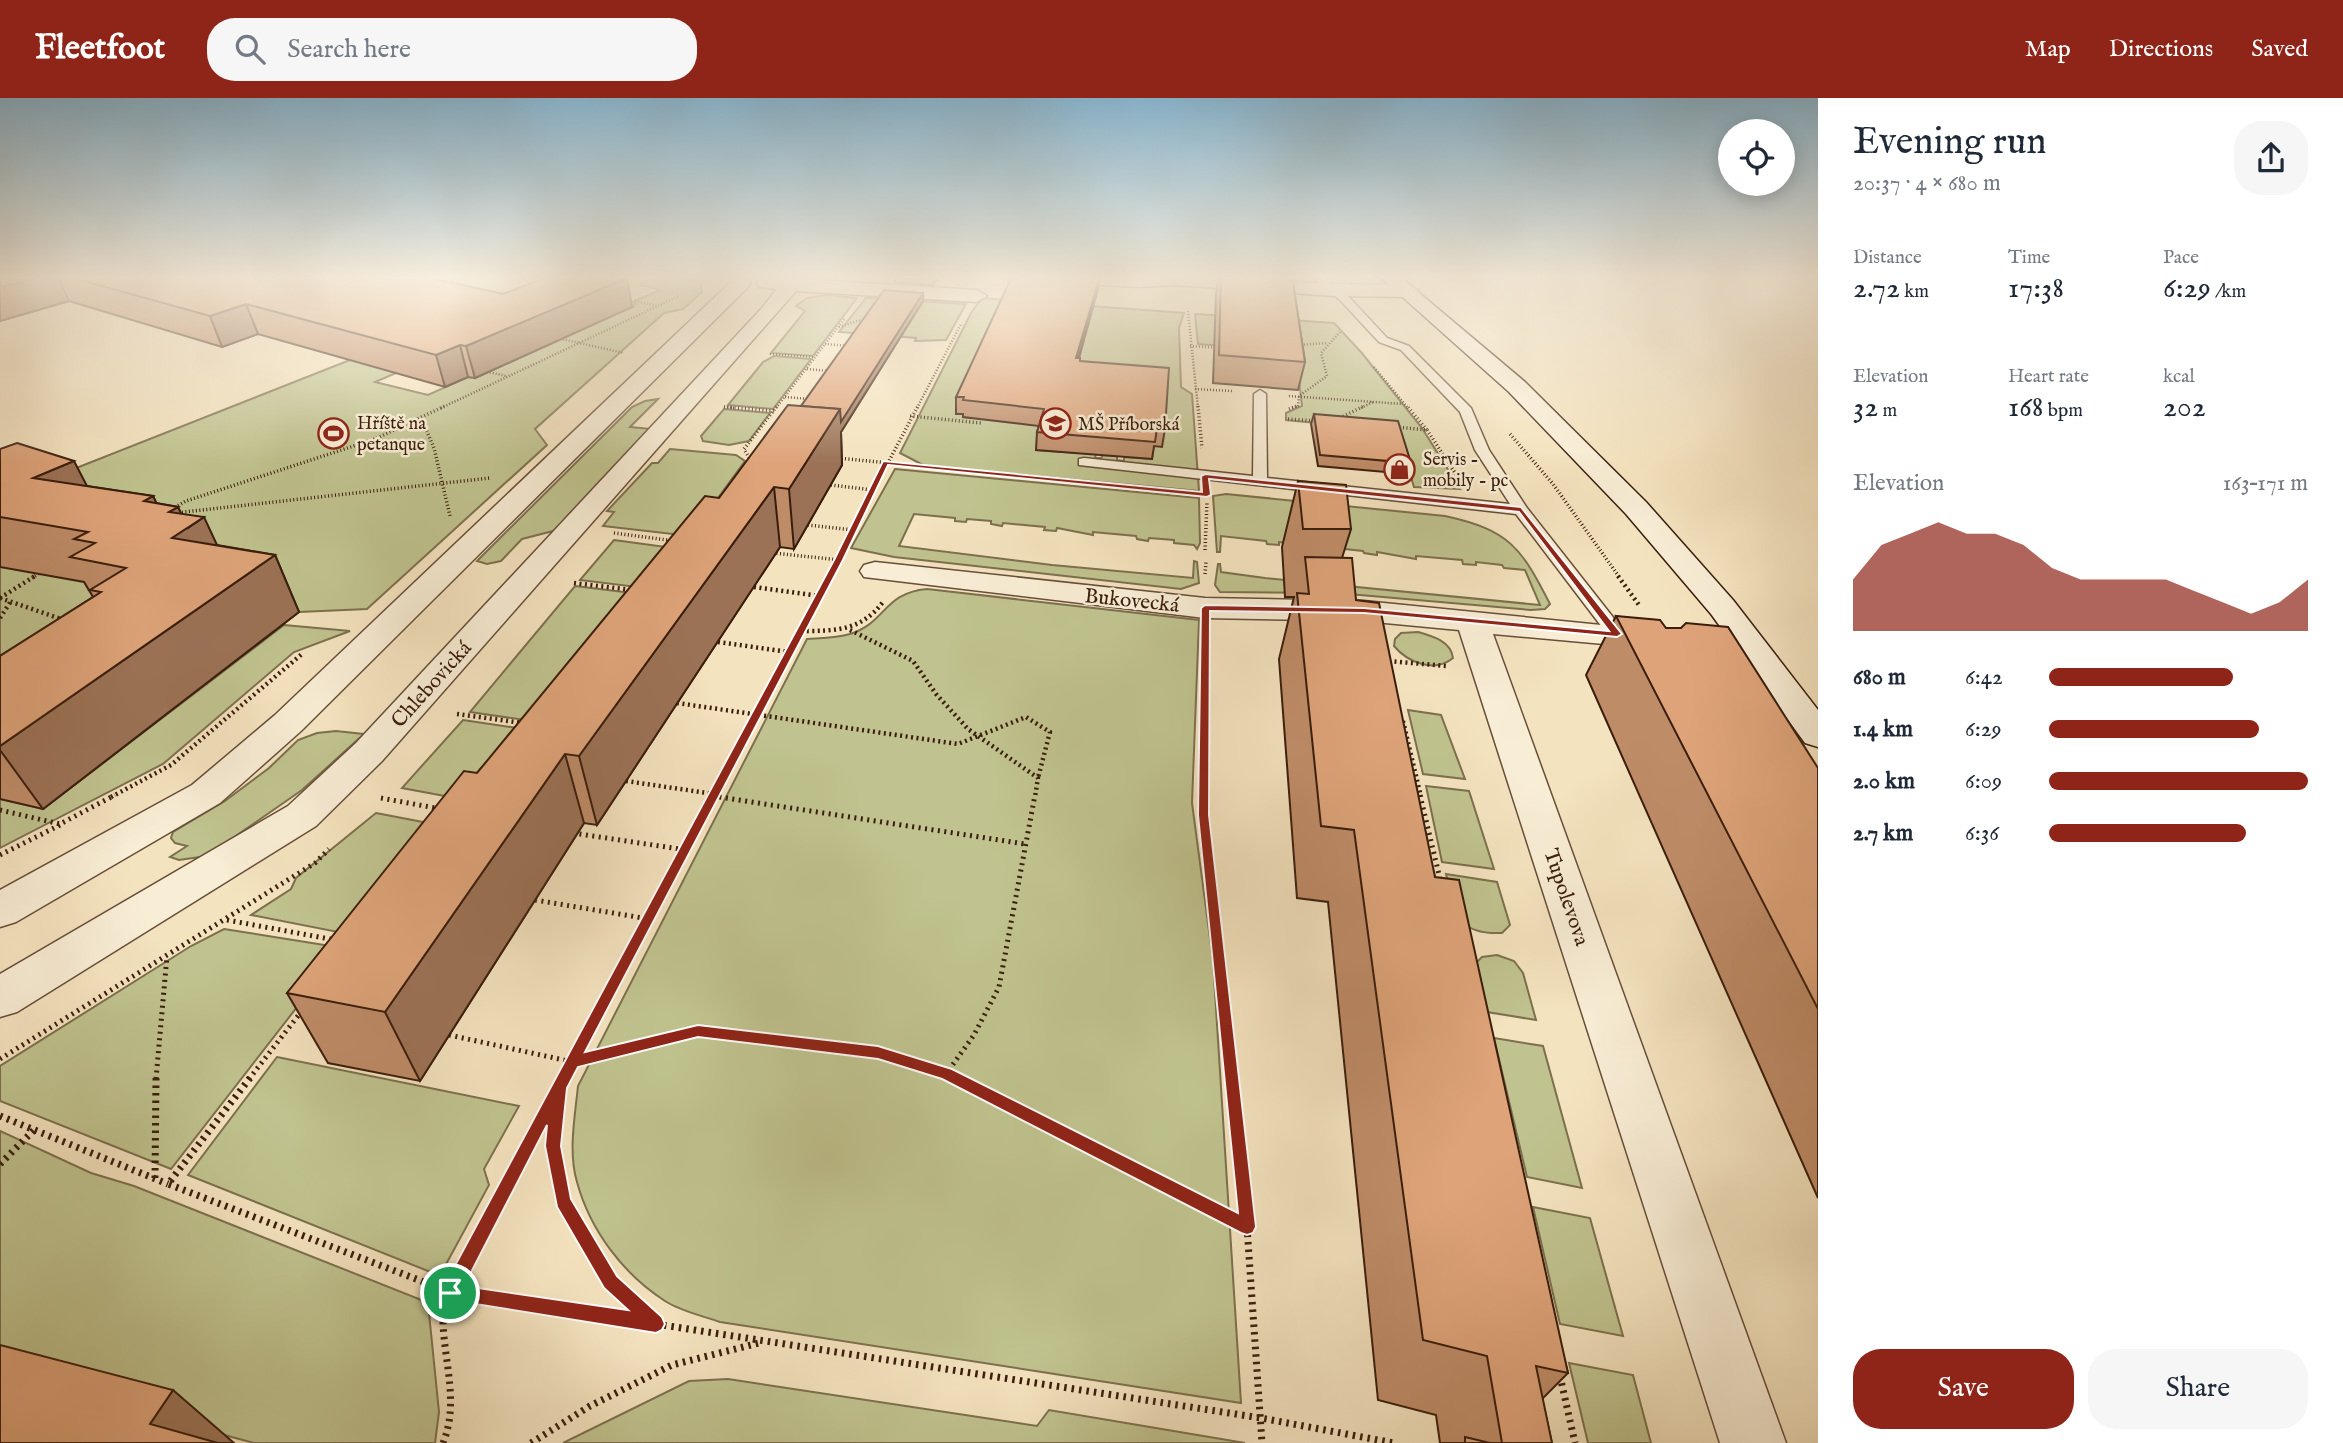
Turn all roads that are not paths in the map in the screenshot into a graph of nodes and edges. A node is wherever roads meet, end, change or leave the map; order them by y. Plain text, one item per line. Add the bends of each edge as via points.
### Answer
1 (671, 339) edge
2 (745, 339) edge
3 (1382, 339) edge
4 (1463, 339) edge
5 (1260, 394) road end
6 (1084, 462) dead end
7 (1260, 482) junction
8 (1521, 510) junction
9 (888, 573) road end
10 (1474, 622) junction
11 (1624, 649) junction
12 (1758, 654) junction
13 (1818, 736) edge
14 (0, 910) edge
15 (0, 998) edge
16 (1753, 1443) edge

1 - 14 street via 288,723 205,794
2 - 15 street, Chlebovická via 369,751 302,816
3 - 8 lane via 1405,348 1466,411 1482,450
4 - 12 street via 1636,508 1690,567
5 - 7 lane
6 - 7 lane
7 - 8 lane
8 - 11 lane
9 - 10 street, Bukovecká via 1205,608 1364,611
10 - 11 street
10 - 16 street, Tupolevova
11 - 12 street
12 - 13 street

